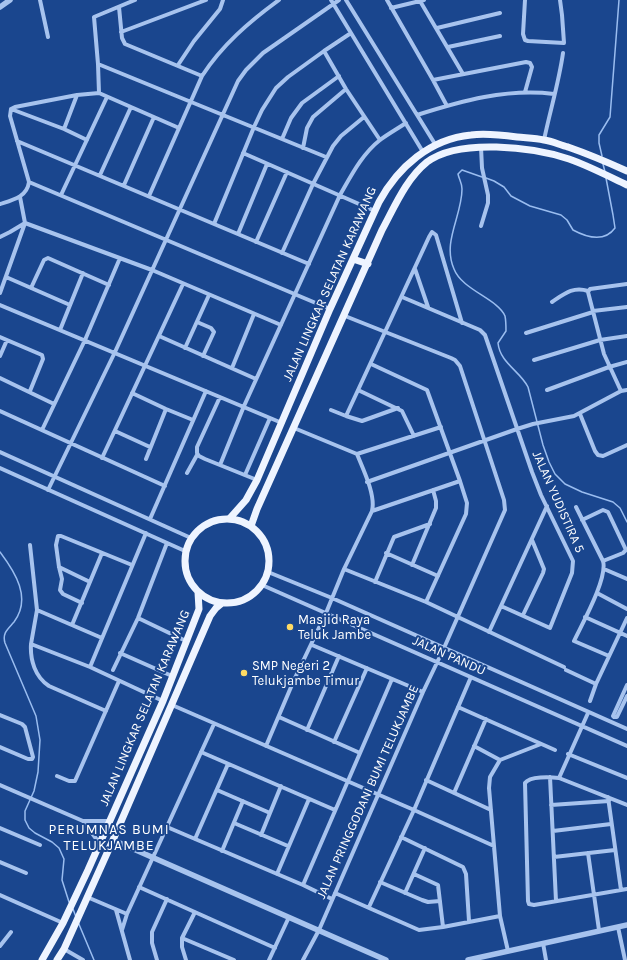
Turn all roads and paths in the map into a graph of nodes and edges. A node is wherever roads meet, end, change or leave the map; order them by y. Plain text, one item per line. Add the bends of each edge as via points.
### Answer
1 (10, 0) edge
2 (40, 0) edge
3 (135, 0) edge
4 (206, 0) edge
5 (223, 0) edge
6 (278, 0) edge
7 (339, 0) edge
8 (346, 0) edge
9 (387, 0) edge
10 (422, 0) edge
11 (525, 0) edge
12 (560, 0) edge
13 (332, 2) edge
14 (0, 7) edge
15 (119, 7) junction
16 (391, 8) junction
17 (500, 13) dead end
18 (436, 28) junction
19 (121, 32) junction
20 (351, 33) junction
21 (500, 36) dead end
22 (48, 37) dead end
23 (448, 47) junction
24 (324, 51) junction
25 (563, 52) dead end
26 (98, 64) junction
27 (178, 65) junction
28 (463, 74) junction
29 (202, 76) junction
30 (339, 76) junction
31 (433, 80) junction
32 (346, 89) junction
33 (525, 92) junction
34 (99, 93) junction
35 (554, 94) junction
36 (77, 95) junction
37 (107, 97) junction
38 (191, 102) junction
39 (447, 106) junction
40 (131, 107) junction
41 (11, 109) junction
42 (223, 115) junction
43 (417, 115) junction
44 (154, 117) junction
45 (364, 117) junction
46 (406, 123) junction
47 (254, 127) junction
48 (179, 128) junction
49 (64, 129) junction
50 (282, 139) junction
51 (87, 140) junction
52 (380, 140) junction
53 (544, 140) junction
54 (17, 141) junction
55 (435, 144) junction
56 (481, 147) junction
57 (302, 148) junction
58 (423, 152) junction
59 (243, 154) junction
60 (326, 157) junction
61 (267, 164) junction
62 (76, 165) junction
63 (627, 171) edge
64 (287, 172) junction
65 (100, 175) junction
66 (29, 182) junction
67 (313, 184) junction
68 (124, 185) junction
69 (627, 185) edge
70 (61, 195) junction
71 (340, 195) junction
72 (149, 196) junction
73 (20, 197) junction
74 (0, 204) edge
75 (180, 209) junction
76 (376, 211) junction
77 (25, 223) junction
78 (214, 224) junction
79 (481, 226) dead end
80 (238, 234) junction
81 (0, 237) edge
82 (166, 239) junction
83 (256, 242) junction
84 (282, 252) junction
85 (120, 258) junction
86 (353, 259) junction
87 (309, 264) junction
88 (368, 264) junction
89 (415, 268) junction
90 (152, 270) junction
91 (83, 273) junction
92 (6, 277) junction
93 (109, 284) junction
94 (183, 284) junction
95 (627, 284) edge
96 (31, 288) junction
97 (588, 290) junction
98 (0, 293) edge
99 (295, 294) junction
100 (209, 295) junction
101 (402, 297) junction
102 (552, 302) dead end
103 (0, 305) edge
104 (70, 305) junction
105 (428, 307) junction
106 (627, 307) edge
107 (330, 309) junction
108 (593, 312) junction
109 (254, 314) junction
110 (345, 316) junction
111 (197, 322) junction
112 (462, 323) junction
113 (280, 325) junction
114 (60, 330) junction
115 (385, 332) junction
116 (526, 333) dead end
117 (159, 336) junction
118 (627, 336) edge
119 (0, 337) edge
120 (7, 340) junction
121 (85, 340) junction
122 (600, 340) junction
123 (185, 348) junction
124 (115, 352) junction
125 (0, 356) edge
126 (203, 356) junction
127 (534, 360) dead end
128 (627, 362) edge
129 (371, 364) junction
130 (145, 365) junction
131 (609, 366) junction
132 (232, 368) junction
133 (0, 378) edge
134 (256, 378) junction
135 (358, 390) junction
136 (547, 390) dead end
137 (627, 390) edge
138 (30, 391) junction
139 (206, 391) junction
140 (621, 391) junction
141 (132, 393) junction
142 (220, 396) junction
143 (54, 404) junction
144 (244, 406) junction
145 (398, 408) junction
146 (166, 409) junction
147 (331, 410) dead end
148 (0, 411) edge
149 (580, 414) junction
150 (346, 416) junction
151 (270, 418) junction
152 (193, 420) junction
153 (282, 423) junction
154 (441, 427) junction
155 (294, 428) junction
156 (517, 429) junction
157 (42, 430) junction
158 (114, 431) junction
159 (414, 436) junction
160 (485, 441) junction
161 (70, 443) junction
162 (627, 445) edge
163 (150, 447) junction
164 (0, 452) edge
165 (357, 454) junction
166 (451, 454) junction
167 (198, 455) junction
168 (102, 458) junction
169 (146, 459) dead end
170 (220, 465) junction
171 (0, 468) edge
172 (187, 473) dead end
173 (54, 476) junction
174 (245, 476) junction
175 (257, 480) junction
176 (460, 481) junction
177 (367, 482) junction
178 (165, 486) junction
179 (48, 490) junction
180 (433, 490) junction
181 (547, 506) junction
182 (576, 507) dead end
183 (372, 511) junction
184 (230, 518) junction
185 (150, 519) junction
186 (582, 520) junction
187 (430, 524) junction
188 (251, 526) junction
189 (146, 533) junction
190 (191, 538) junction
191 (532, 540) junction
192 (167, 543) junction
193 (30, 545) dead end
194 (185, 551) junction
195 (102, 553) junction
196 (386, 553) junction
197 (603, 561) junction
198 (132, 565) junction
199 (412, 565) junction
200 (59, 568) junction
201 (344, 569) junction
202 (604, 569) junction
203 (268, 572) junction
204 (438, 576) junction
205 (627, 579) edge
206 (90, 582) junction
207 (375, 582) junction
208 (262, 585) junction
209 (198, 592) junction
210 (597, 593) junction
211 (332, 598) junction
212 (426, 602) junction
213 (82, 603) junction
214 (222, 603) junction
215 (501, 606) junction
216 (627, 609) edge
217 (37, 610) junction
218 (326, 614) junction
219 (523, 615) junction
220 (458, 617) junction
221 (585, 617) junction
222 (138, 618) junction
223 (627, 618) edge
224 (72, 625) junction
225 (489, 632) junction
226 (620, 633) junction
227 (627, 636) edge
228 (102, 638) junction
229 (186, 641) junction
230 (31, 644) junction
231 (312, 644) junction
232 (444, 648) junction
233 (120, 653) junction
234 (339, 656) junction
235 (609, 656) junction
236 (437, 662) junction
237 (90, 667) junction
238 (367, 668) junction
239 (113, 670) dead end
240 (172, 676) junction
241 (471, 677) junction
242 (392, 679) junction
243 (119, 681) junction
244 (596, 684) junction
245 (627, 685) edge
246 (422, 692) junction
247 (625, 698) edge
248 (162, 701) junction
249 (590, 701) dead end
250 (172, 705) junction
251 (458, 708) junction
252 (106, 711) junction
253 (618, 711) dead end
254 (588, 712) junction
255 (0, 715) edge
256 (279, 717) junction
257 (486, 719) junction
258 (214, 724) junction
259 (581, 726) junction
260 (627, 729) edge
261 (307, 730) junction
262 (334, 742) junction
263 (541, 744) junction
264 (266, 746) junction
265 (474, 746) junction
266 (627, 746) edge
267 (0, 747) edge
268 (555, 750) dead end
269 (201, 752) junction
270 (360, 753) junction
271 (568, 754) junction
272 (500, 760) junction
273 (228, 764) junction
274 (57, 776) dead end
275 (550, 777) junction
276 (559, 778) junction
277 (627, 778) edge
278 (426, 780) junction
279 (348, 782) junction
280 (0, 785) edge
281 (281, 786) junction
282 (217, 790) junction
283 (454, 793) junction
284 (378, 795) junction
285 (309, 799) junction
286 (608, 799) junction
287 (243, 801) junction
288 (551, 805) junction
289 (627, 805) edge
290 (335, 810) junction
291 (414, 810) junction
292 (491, 810) junction
293 (270, 813) junction
294 (83, 821) junction
295 (110, 821) junction
296 (234, 823) junction
297 (611, 824) junction
298 (167, 827) junction
299 (0, 828) edge
300 (553, 832) junction
301 (261, 835) junction
302 (401, 837) junction
303 (195, 839) junction
304 (113, 840) junction
305 (100, 844) junction
306 (40, 845) dead end
307 (288, 846) junction
308 (494, 846) junction
309 (425, 848) junction
310 (615, 850) junction
311 (222, 851) junction
312 (588, 854) junction
313 (154, 857) junction
314 (554, 857) junction
315 (0, 862) edge
316 (26, 873) dead end
317 (277, 874) junction
318 (414, 874) junction
319 (380, 882) junction
320 (303, 885) junction
321 (139, 887) junction
322 (627, 889) edge
323 (621, 890) junction
324 (335, 893) junction
325 (405, 893) junction
326 (0, 895) edge
327 (594, 895) junction
328 (87, 897) junction
329 (167, 899) junction
330 (332, 899) junction
331 (440, 901) junction
332 (556, 901) junction
333 (369, 907) junction
334 (116, 910) junction
335 (195, 912) junction
336 (127, 914) junction
337 (500, 916) junction
338 (289, 917) junction
339 (470, 922) junction
340 (63, 923) junction
341 (627, 925) edge
342 (443, 927) junction
343 (618, 927) junction
344 (122, 930) junction
345 (319, 930) junction
346 (599, 930) junction
347 (11, 932) dead end
348 (0, 938) edge
349 (182, 938) junction
350 (5, 940) junction
351 (543, 943) junction
352 (0, 946) edge
353 (275, 948) junction
354 (64, 950) junction
355 (508, 951) junction
356 (42, 960) edge
357 (57, 960) edge
358 (83, 960) edge
359 (130, 960) edge
360 (157, 960) edge
361 (186, 960) edge
362 (234, 960) edge
363 (269, 960) edge
364 (303, 960) edge
365 (386, 960) edge
366 (468, 960) edge
367 (546, 960) edge
368 (625, 960) edge

1 - 14 street
2 - 22 street
3 - 15 street
4 - 19 street
5 - 27 street via 220,9 194,40
6 - 29 street via 238,32
7 - 13 street
8 - 43 street
9 - 16 street
10 - 16 street
10 - 18 street
11 - 12 street via 525,40 564,43
13 - 20 street
13 - 42 street via 253,63 238,81
15 - 19 street
15 - 26 street via 94,17
16 - 31 street
17 - 18 street
18 - 23 street
19 - 27 street via 128,46
20 - 24 street
20 - 46 street
21 - 23 street
23 - 28 street
24 - 30 street
24 - 47 street via 282,82 268,100
25 - 35 street
26 - 34 street
26 - 38 street
27 - 29 street
28 - 31 street
28 - 33 street via 530,63 532,68
29 - 38 street
30 - 32 street
30 - 50 street via 302,103
31 - 39 street
32 - 45 street
32 - 57 street via 313,117
33 - 35 street
33 - 39 street
34 - 36 street
34 - 37 street
35 - 53 street
36 - 41 street
36 - 49 street
37 - 40 street
37 - 51 street
38 - 42 street
38 - 48 street
39 - 43 street
40 - 44 street
40 - 65 street
41 - 49 street
41 - 54 street via 10,116
42 - 47 street
42 - 75 street
43 - 55 street
44 - 48 street
44 - 68 street
45 - 52 street
45 - 60 street via 336,141
46 - 52 street
46 - 58 street
47 - 50 street
47 - 59 street
48 - 72 street
49 - 51 street
50 - 57 street
51 - 62 street
52 - 71 street via 359,162
53 - 55 main road, JALAN LINGKAR SELATAN KARAWANG via 483,134
53 - 63 main road, JALAN LINGKAR SELATAN KARAWANG via 585,152
54 - 62 street
54 - 66 street
55 - 58 main road, JALAN LINGKAR SELATAN KARAWANG
56 - 69 main road, JALAN LINGKAR SELATAN KARAWANG via 514,148 551,154 579,163
56 - 79 street via 488,190 488,203
56 - 88 main road, JALAN LINGKAR SELATAN KARAWANG via 447,152 421,168 401,194
57 - 60 street
58 - 76 main road, JALAN LINGKAR SELATAN KARAWANG via 395,177 386,189
59 - 61 street
59 - 78 street
60 - 67 street
61 - 64 street
61 - 80 street
62 - 65 street
62 - 70 street
64 - 67 street
64 - 83 street
65 - 68 street
66 - 70 street
66 - 73 street via 25,193
67 - 71 street
67 - 84 street
68 - 72 street
70 - 82 street
71 - 76 street
71 - 87 street
72 - 75 street
73 - 74 street
73 - 77 street
75 - 78 street
75 - 82 street
76 - 86 main road, JALAN LINGKAR SELATAN KARAWANG
77 - 81 street
77 - 85 street
77 - 92 street
78 - 80 street
80 - 83 street
82 - 90 street
82 - 99 street
83 - 84 street
84 - 87 street
85 - 90 street
85 - 93 street
86 - 88 main road
86 - 107 main road, JALAN LINGKAR SELATAN KARAWANG
87 - 99 street
88 - 110 main road, JALAN LINGKAR SELATAN KARAWANG
89 - 101 street
89 - 105 street
89 - 112 street via 429,237 434,232
90 - 94 street
90 - 124 street
91 - 93 street
91 - 96 street via 46,258
91 - 104 street
92 - 96 street
92 - 98 street
93 - 121 street
94 - 100 street
94 - 117 street
95 - 97 street
96 - 104 street
97 - 102 street via 574,289
97 - 108 street
99 - 107 street
99 - 113 street
100 - 109 street
100 - 111 street
101 - 105 street, JALAN YUDISTIRA 5
101 - 115 street
103 - 114 street
104 - 114 street
105 - 112 street, JALAN YUDISTIRA 5
106 - 108 street
107 - 153 main road, JALAN LINGKAR SELATAN KARAWANG
108 - 116 street
108 - 122 street
109 - 113 street
109 - 132 street
110 - 115 street, JALAN PRINGGODANI BUMI TELUKJAMBE
110 - 155 main road, JALAN LINGKAR SELATAN KARAWANG
111 - 123 street
111 - 126 street via 214,332
112 - 156 street, JALAN YUDISTIRA 5 via 480,330 488,339
113 - 134 street
114 - 121 street
115 - 129 street
115 - 160 street, JALAN PRINGGODANI BUMI TELUKJAMBE via 458,362
117 - 123 street
117 - 130 street
118 - 122 street
119 - 120 street
120 - 125 street
120 - 138 street via 42,356
121 - 124 street
121 - 143 street
122 - 127 street
122 - 131 street
123 - 126 street
124 - 130 street
124 - 161 street
126 - 132 street
128 - 131 street
129 - 135 street
129 - 154 street via 427,390
130 - 139 street
130 - 141 street
131 - 136 street
131 - 140 street
132 - 134 street
133 - 138 street
134 - 144 street
135 - 145 street
135 - 150 street
137 - 140 street
138 - 143 street
139 - 142 street
139 - 152 street
140 - 149 street
141 - 146 street
141 - 158 street
142 - 144 street
142 - 167 street via 196,451
143 - 157 street
144 - 151 street
144 - 170 street
145 - 150 street via 366,420 359,421
145 - 159 street
146 - 152 street
146 - 163 street
147 - 150 street
148 - 157 street
149 - 156 street
149 - 162 street via 598,455 602,456
151 - 153 street
151 - 174 street
152 - 178 street
153 - 175 main road, JALAN LINGKAR SELATAN KARAWANG
154 - 159 street
154 - 166 street
155 - 165 street
155 - 188 main road, JALAN LINGKAR SELATAN KARAWANG
156 - 160 street
156 - 181 street, JALAN YUDISTIRA 5
157 - 161 street
158 - 163 street
158 - 168 street
159 - 165 street
160 - 166 street
160 - 220 street, JALAN PRINGGODANI BUMI TELUKJAMBE via 505,510
161 - 168 street
161 - 173 street
163 - 169 street
164 - 173 street
165 - 177 street
166 - 176 street
166 - 177 street
167 - 170 street
167 - 172 street
168 - 178 street
170 - 174 street
171 - 179 street
173 - 179 street
173 - 185 street
174 - 175 street
175 - 184 main road, JALAN LINGKAR SELATAN KARAWANG via 246,500
176 - 180 street
176 - 204 street via 467,503 466,514
177 - 183 street via 373,500
178 - 185 street
179 - 189 street
180 - 183 street
180 - 187 street via 436,508
181 - 191 street
181 - 219 street, JALAN YUDISTIRA 5 via 574,565 550,628
182 - 186 street
183 - 201 street
184 - 188 main road
184 - 190 main road via 209,522 199,528
185 - 190 street
186 - 197 street
186 - 197 street via 603,510 608,512 626,550
187 - 196 street via 396,535
187 - 199 street
188 - 203 main road via 261,535 267,546 270,559
189 - 192 street
189 - 198 street
190 - 194 main road
191 - 215 street
191 - 219 street via 544,572
192 - 194 street
192 - 222 street
193 - 217 street
194 - 209 main road via 186,574
195 - 198 street
195 - 200 street via 59,536 56,538 56,545
195 - 206 street
196 - 199 street
196 - 207 street
197 - 202 street
198 - 228 street
199 - 204 street
200 - 206 street
200 - 213 street via 62,579 61,593
201 - 207 street
201 - 211 street
202 - 205 street
202 - 210 street
203 - 208 main road
203 - 211 street, JALAN PANDU
204 - 212 street
206 - 213 street
207 - 212 street
208 - 214 main road via 251,596 238,602
208 - 218 street, JALAN PANDU
209 - 214 main road via 210,600
209 - 229 main road, JALAN LINGKAR SELATAN KARAWANG via 200,609
210 - 216 street
210 - 221 street
211 - 218 street
211 - 232 street, JALAN PANDU
212 - 220 street
213 - 224 street
214 - 250 main road, JALAN LINGKAR SELATAN KARAWANG via 210,616
215 - 219 street
215 - 225 street
217 - 224 street
217 - 230 street
218 - 231 street
218 - 236 street, JALAN PANDU
220 - 225 street
220 - 232 street, JALAN PRINGGODANI BUMI TELUKJAMBE
221 - 226 street
221 - 235 street via 574,641
222 - 229 street
222 - 233 street
223 - 226 street
224 - 228 street
225 - 244 street
226 - 227 street
226 - 235 street
228 - 237 street
229 - 240 main road, JALAN LINGKAR SELATAN KARAWANG
230 - 237 street
230 - 252 street via 36,672 41,680
231 - 234 street
231 - 256 street
232 - 236 street, JALAN PRINGGODANI BUMI TELUKJAMBE
232 - 254 street, JALAN PANDU
233 - 239 street
233 - 240 street
234 - 238 street
234 - 261 street
235 - 244 street
236 - 241 street, JALAN PANDU
236 - 246 street, JALAN PRINGGODANI BUMI TELUKJAMBE
237 - 243 street
238 - 242 street
238 - 262 street
240 - 248 main road, JALAN LINGKAR SELATAN KARAWANG
241 - 251 street
241 - 259 street, JALAN PANDU
242 - 246 street
242 - 270 street
243 - 248 street
243 - 252 street
244 - 249 street
245 - 247 street
246 - 284 street, JALAN PRINGGODANI BUMI TELUKJAMBE
247 - 253 street
248 - 295 main road, JALAN LINGKAR SELATAN KARAWANG
250 - 258 street
250 - 304 main road, JALAN LINGKAR SELATAN KARAWANG
251 - 257 street
251 - 278 street
252 - 274 street via 75,781
254 - 259 street
254 - 260 street, JALAN PANDU
255 - 267 street via 25,726 33,757 28,759
256 - 261 street
256 - 264 street
257 - 263 street
257 - 265 street
258 - 264 street
258 - 269 street
259 - 266 street, JALAN PANDU
259 - 271 street
261 - 262 street
262 - 270 street
263 - 268 street
263 - 272 street
264 - 279 street
265 - 272 street
265 - 283 street
269 - 273 street
269 - 298 street
270 - 279 street
271 - 276 street
271 - 277 street
272 - 292 street via 489,780
273 - 281 street
273 - 282 street
275 - 276 street
275 - 288 street
275 - 332 street via 525,783 528,901 534,905
276 - 286 street
278 - 283 street
278 - 291 street
279 - 284 street
279 - 290 street
280 - 294 street
281 - 285 street
281 - 293 street
282 - 287 street
282 - 303 street
283 - 292 street
284 - 291 street
284 - 324 street, JALAN PRINGGODANI BUMI TELUKJAMBE
285 - 290 street
285 - 307 street
286 - 288 street
286 - 289 street
286 - 297 street
287 - 293 street
287 - 296 street
288 - 300 street
290 - 320 street
291 - 302 street
291 - 308 street
292 - 308 street
293 - 301 street
294 - 295 street
294 - 305 street
295 - 305 main road, JALAN LINGKAR SELATAN KARAWANG
296 - 301 street
296 - 311 street
297 - 300 street
297 - 310 street
298 - 303 street
298 - 313 street
299 - 306 street
300 - 314 street
301 - 307 street
302 - 309 street
302 - 319 street
303 - 311 street
304 - 313 street
304 - 328 main road, JALAN LINGKAR SELATAN KARAWANG
305 - 340 main road, JALAN LINGKAR SELATAN KARAWANG
307 - 317 street
308 - 337 street
309 - 318 street
309 - 339 street via 465,870
310 - 312 street
310 - 323 street
311 - 317 street
312 - 314 street
312 - 327 street
313 - 321 street
313 - 338 street
314 - 332 street
315 - 316 street
317 - 320 street
318 - 325 street
318 - 331 street via 438,885
319 - 325 street
319 - 333 street
320 - 330 street
321 - 329 street
321 - 336 street
322 - 323 street
323 - 327 street
324 - 330 street, JALAN PRINGGODANI BUMI TELUKJAMBE
324 - 333 street
325 - 331 street via 425,901
326 - 340 street
327 - 332 street
327 - 346 street
328 - 334 street
328 - 354 main road, JALAN LINGKAR SELATAN KARAWANG
329 - 335 street
329 - 360 street via 152,932
330 - 345 street, JALAN PRINGGODANI BUMI TELUKJAMBE
331 - 342 street
333 - 342 street via 419,930
334 - 336 street
334 - 344 street
335 - 349 street
335 - 353 street
336 - 344 street
337 - 339 street
337 - 355 street
338 - 345 street
338 - 353 street
339 - 342 street
340 - 356 main road, JALAN LINGKAR SELATAN KARAWANG
341 - 343 street
343 - 346 street
343 - 368 street
344 - 359 street
345 - 364 street, JALAN PRINGGODANI BUMI TELUKJAMBE
345 - 365 street
346 - 351 street
347 - 350 street
348 - 350 street
349 - 361 street
349 - 362 street
350 - 352 street
351 - 355 street
351 - 367 street
353 - 363 street
354 - 357 main road, JALAN LINGKAR SELATAN KARAWANG
354 - 358 street
355 - 366 street

